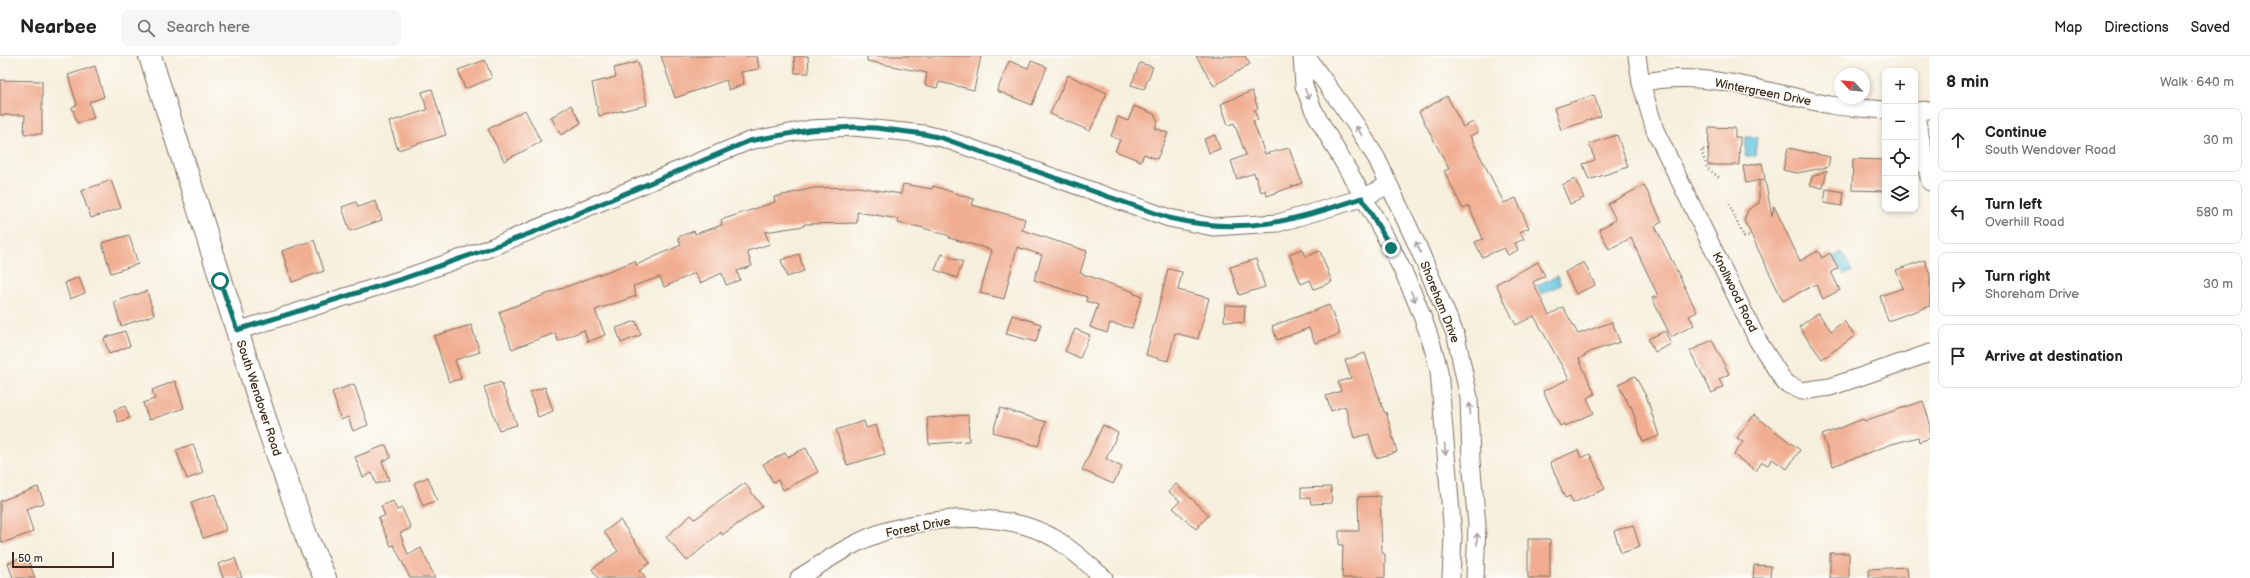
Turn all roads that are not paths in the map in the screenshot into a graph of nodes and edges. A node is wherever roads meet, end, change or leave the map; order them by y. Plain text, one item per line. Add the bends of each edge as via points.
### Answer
1 (150, 56) edge
2 (1302, 56) edge
3 (1306, 56) edge
4 (1637, 56) edge
5 (1641, 83) junction
6 (1882, 110) edge
7 (1930, 110) edge
8 (1918, 111) edge
9 (1918, 125) edge
10 (1930, 182) edge
11 (1389, 185) junction
12 (1362, 198) junction
13 (237, 330) junction
14 (1930, 353) edge
15 (325, 578) edge
16 (798, 578) edge
17 (1104, 578) edge
18 (1451, 578) edge
19 (1475, 578) edge

1 - 13 main road, South Wendover Road
2 -> 12 street, Shoreham Drive via 1304,86 1313,109
11 -> 3 street, Shoreham Drive via 1359,130
4 - 5 street, Knollwood Road
5 - 6 street, Wintergreen Drive via 1660,78 1677,78 1730,84 1832,105
5 - 14 street, Knollwood Road via 1653,124 1668,158 1758,341 1785,384 1802,391 1830,387
7 - 8 street
9 - 10 street
11 - 12 street
19 -> 11 street, Shoreham Drive via 1477,525 1471,460 1470,398 1464,369 1456,336
12 - 13 street via 1278,223 1213,227 1169,218 936,137 854,127 810,130 749,141 534,232 402,279
12 -> 18 street, Shoreham Drive via 1404,275 1428,332 1439,371 1453,536
13 - 15 main road, South Wendover Road via 288,485
16 - 17 street, Forest Drive via 822,563 890,530 935,521 955,520 986,520 1029,528 1053,538 1077,554

